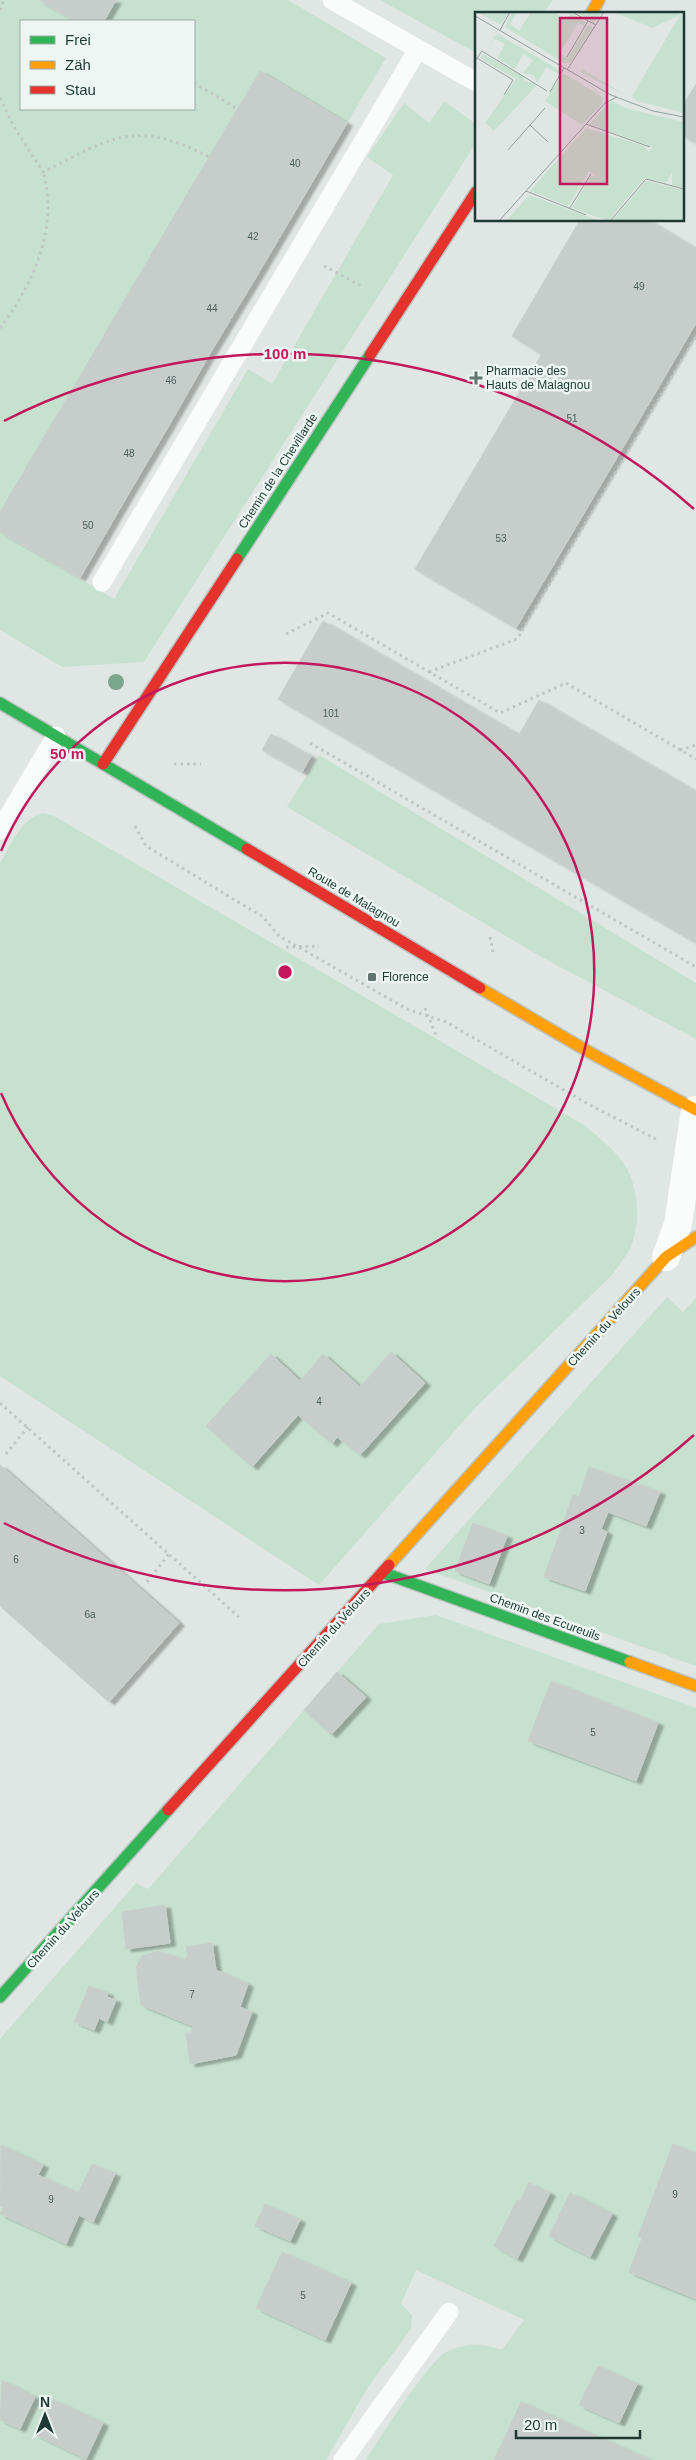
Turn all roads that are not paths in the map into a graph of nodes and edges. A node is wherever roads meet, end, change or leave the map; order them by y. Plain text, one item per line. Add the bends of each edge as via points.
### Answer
1 (332, 0) edge
2 (599, 0) edge
3 (591, 12) edge
4 (418, 49) junction
5 (475, 81) edge
6 (475, 194) edge
7 (102, 582) dead end
8 (0, 703) edge
9 (56, 736) junction
10 (103, 764) junction
11 (0, 830) edge
12 (695, 1110) edge
13 (696, 1237) edge
14 (666, 1257) junction
15 (384, 1573) junction
16 (696, 1686) edge
17 (0, 1998) edge
18 (449, 2312) dead end
19 (343, 2460) edge

1 - 4 lane
2 - 3 street
4 - 5 lane
4 - 7 lane
6 - 10 street, Chemin de la Chevillarde
8 - 9 street, Route de Malagnou
9 - 10 street, Route de Malagnou
9 - 11 lane
10 - 12 street, Route de Malagnou via 589,1052
12 - 14 street, Chemin du Velours via 678,1224
13 - 14 street, Chemin du Velours
14 - 15 street, Chemin du Velours
15 - 16 street, Chemin des Ecureuils
15 - 17 street, Chemin du Velours
18 - 19 lane

